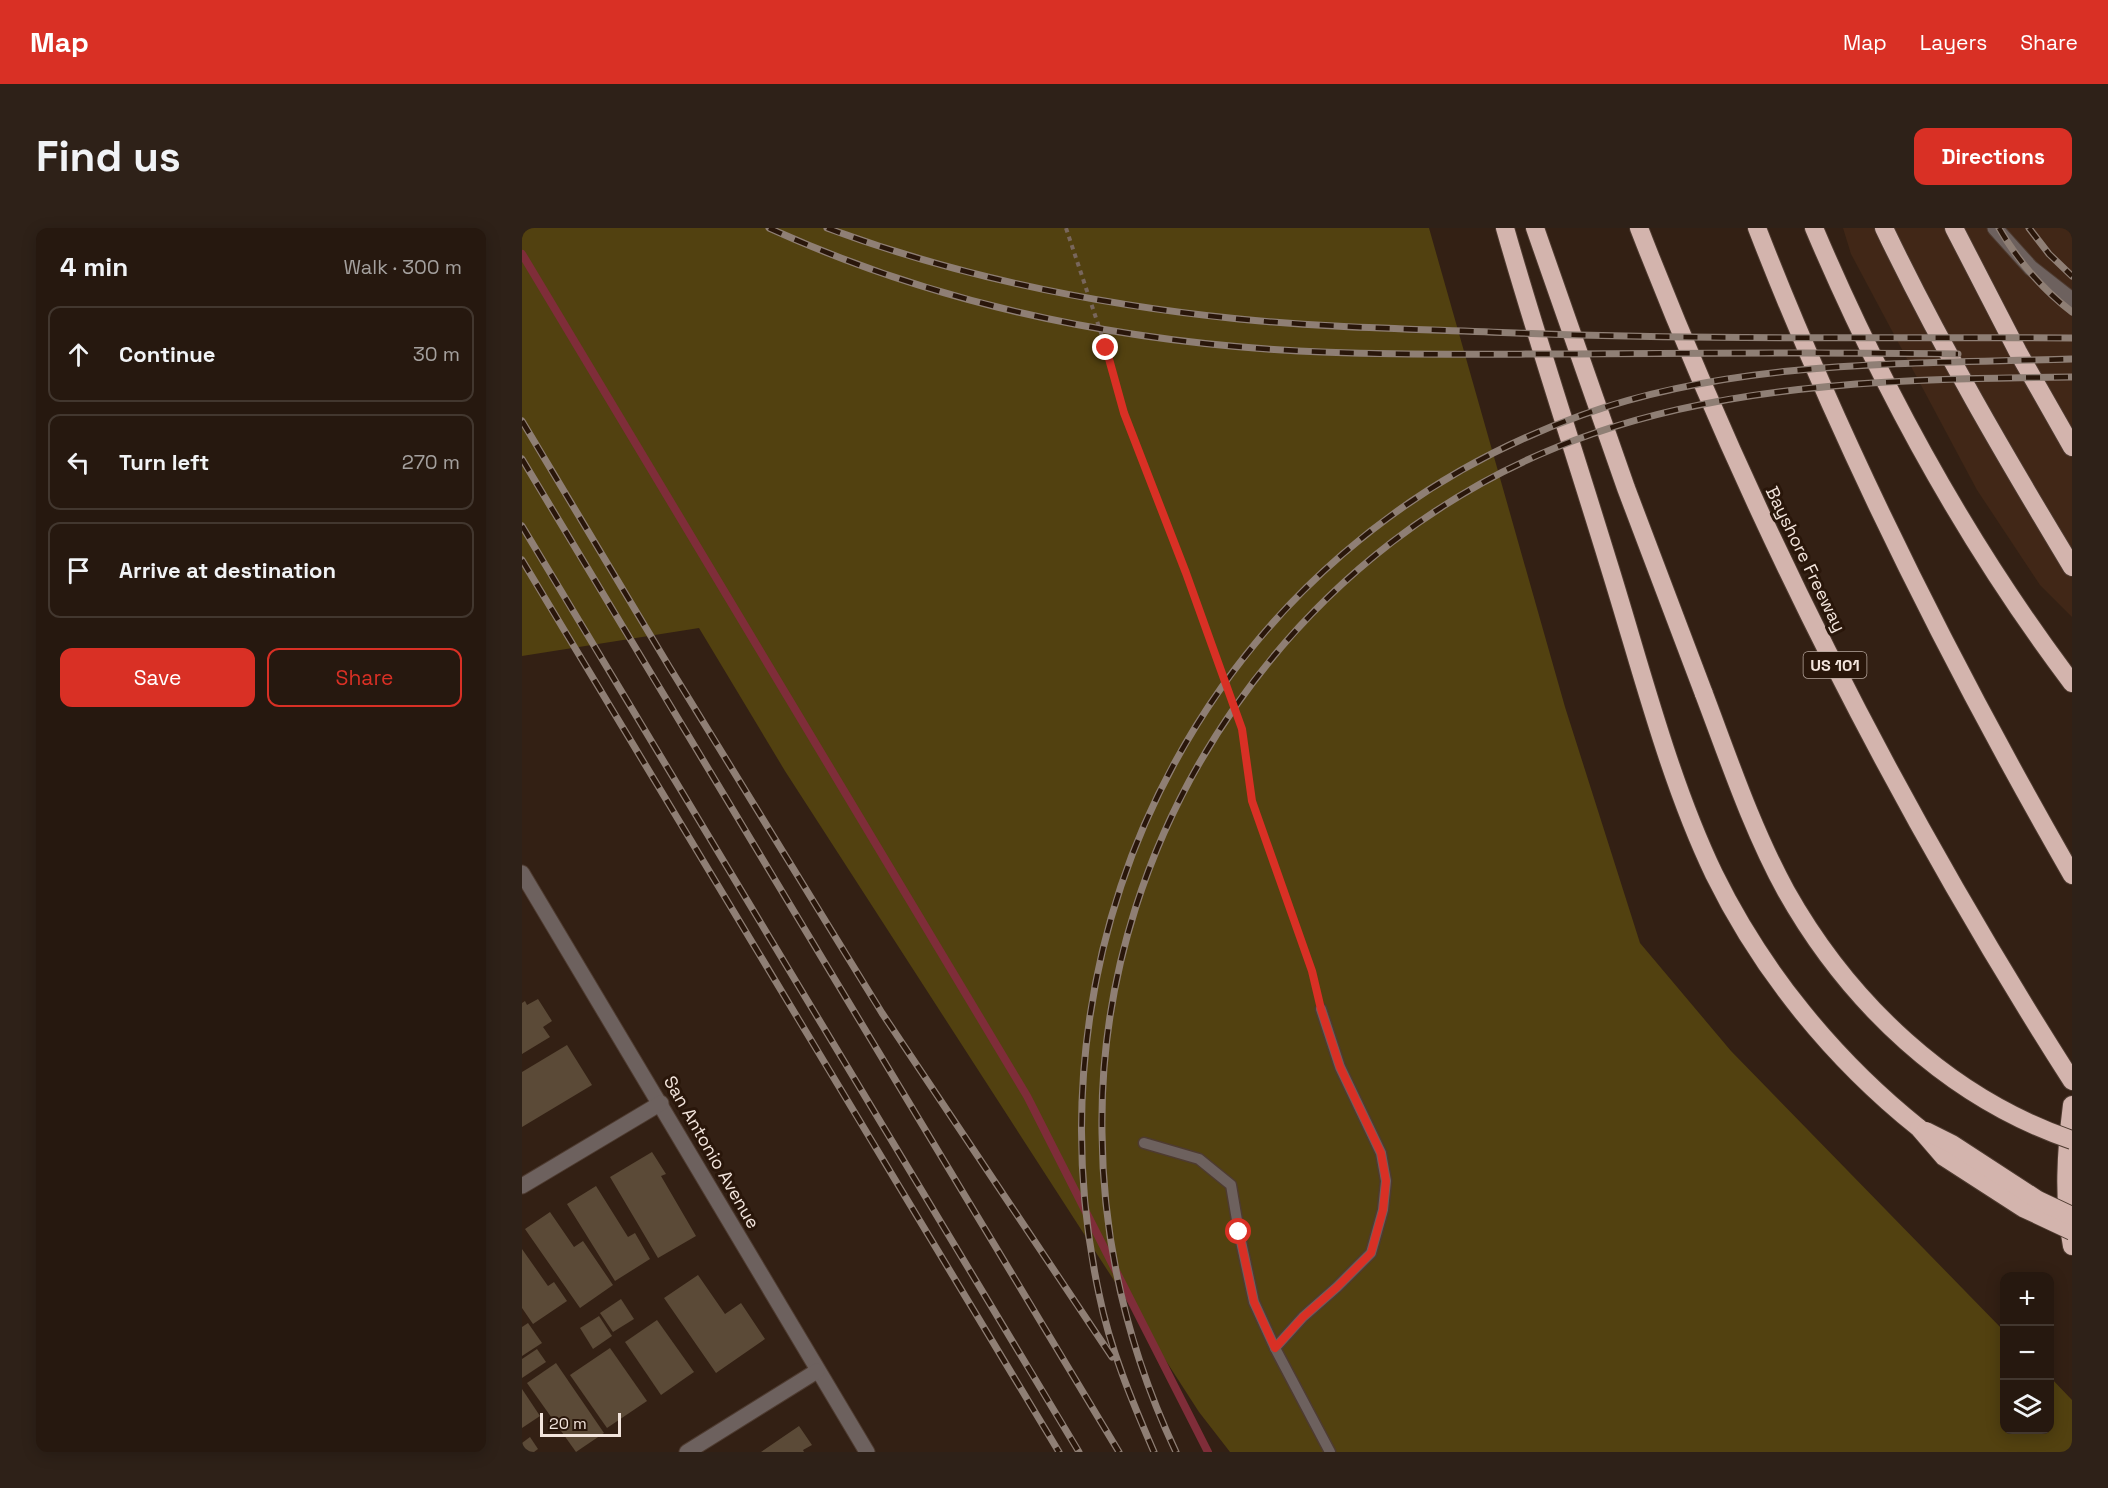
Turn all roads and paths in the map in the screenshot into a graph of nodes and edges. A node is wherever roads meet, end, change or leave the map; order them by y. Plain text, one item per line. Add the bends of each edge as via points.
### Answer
1 (1066, 228) edge
2 (1505, 228) edge
3 (1535, 228) edge
4 (1639, 228) edge
5 (1757, 228) edge
6 (1814, 228) edge
7 (1884, 228) edge
8 (1954, 228) edge
9 (1995, 228) edge
10 (2072, 300) edge
11 (2072, 447) edge
12 (2072, 567) edge
13 (2072, 683) edge
14 (522, 873) edge
15 (2072, 875) edge
16 (1321, 1009) joint
17 (2072, 1081) edge
18 (661, 1103) junction
19 (2072, 1105) edge
20 (1919, 1128) junction
21 (2072, 1140) edge
22 (1144, 1143) dead end
23 (522, 1186) edge
24 (2072, 1216) edge
25 (2072, 1232) edge
26 (2072, 1246) edge
27 (1275, 1348) junction
28 (818, 1371) junction
29 (687, 1452) edge
30 (867, 1452) edge
31 (1330, 1452) edge

1 - 16 path via 1124,413 1242,729 1252,801 1312,971
2 - 20 highway via 1678,784 1715,875 1767,964 1799,1008 1829,1043
3 - 21 highway, bridge via 1626,488 1704,694 1766,850 1805,923 1837,970 1873,1010 1937,1067 2015,1116
4 - 17 highway, Bayshore Freeway / US 101 via 1713,411 1812,622 1924,834
5 - 15 highway via 1817,377 1912,581
6 - 13 highway via 1867,344 1949,497 2006,589
7 - 12 highway via 1967,389
8 - 11 highway
9 - 10 street via 2031,268
14 - 18 street, San Antonio Avenue
16 - 27 lane via 1340,1067 1381,1153 1386,1181 1383,1210 1371,1253
18 - 23 street
18 - 28 street, San Antonio Avenue
19 - 26 highway, bridge via 2065,1183
20 - 24 highway, bridge via 1952,1144 2038,1200
20 - 25 highway, bridge via 1944,1158 2023,1209
22 - 27 lane via 1199,1159 1231,1185 1254,1302
27 - 31 lane
28 - 29 street
28 - 30 street, San Antonio Avenue

